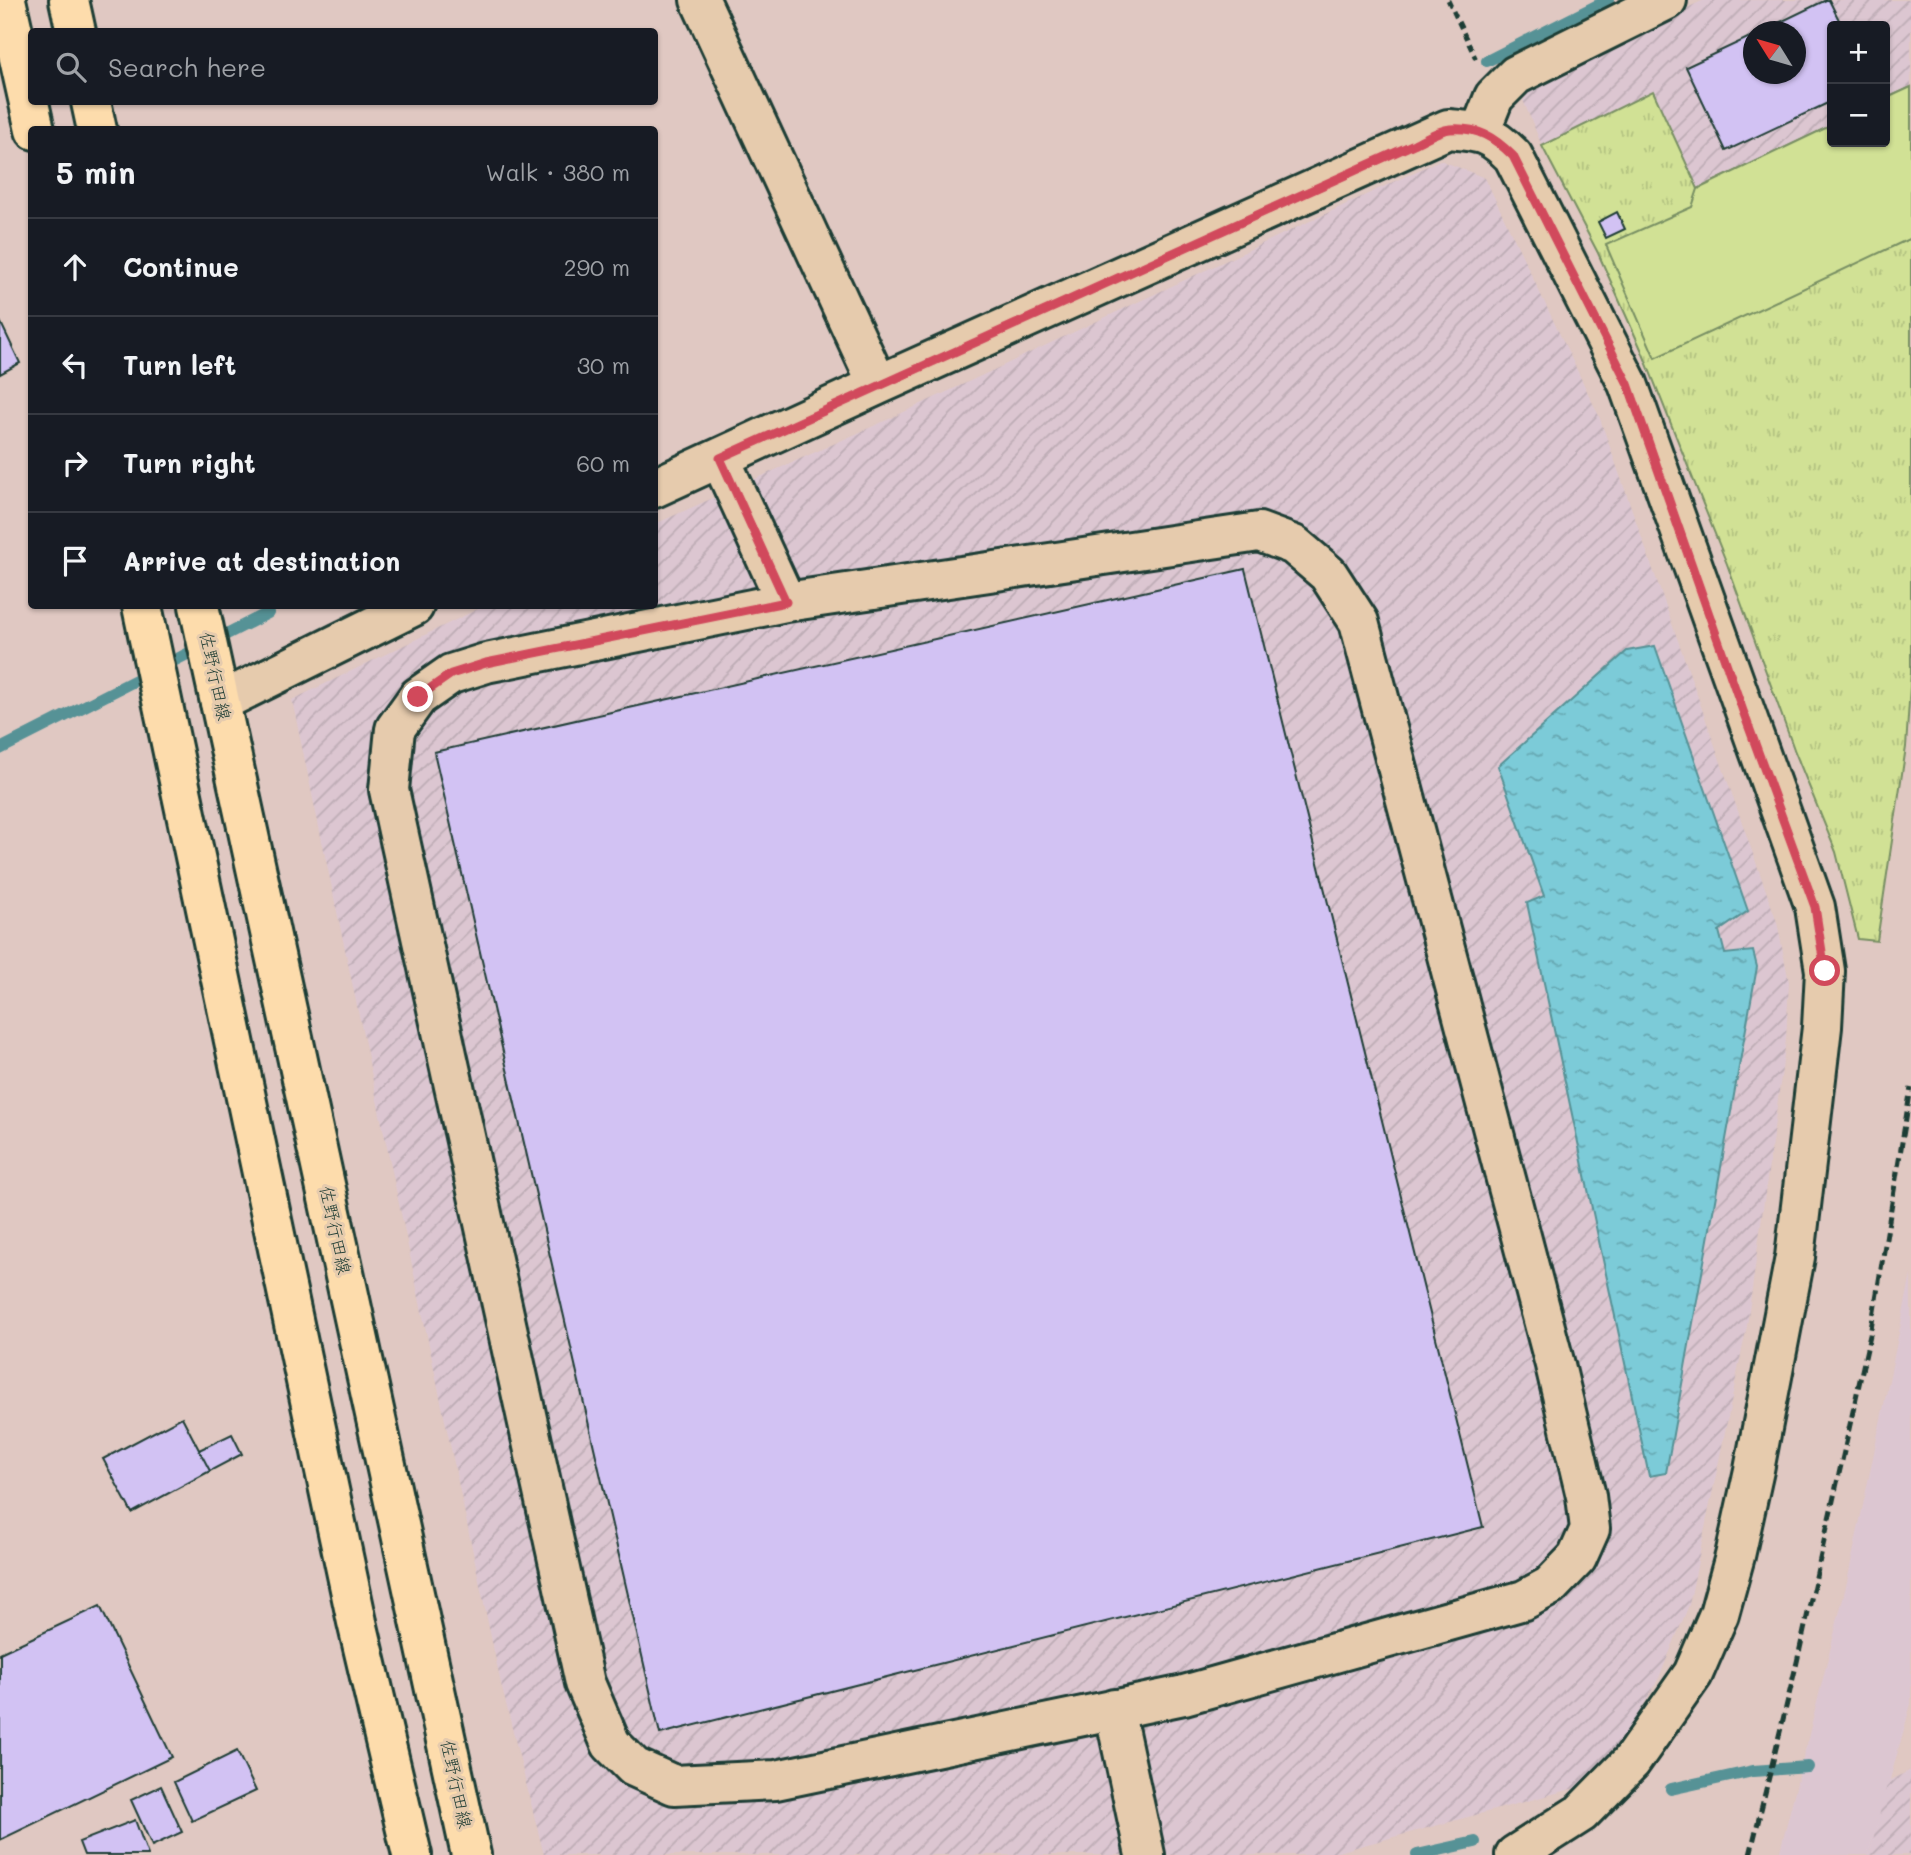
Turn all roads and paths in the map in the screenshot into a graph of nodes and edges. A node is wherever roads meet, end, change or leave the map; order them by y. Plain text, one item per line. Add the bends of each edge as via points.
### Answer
1 (6, 0) edge
2 (69, 0) edge
3 (700, 0) edge
4 (1448, 0) edge
5 (1667, 0) edge
6 (75, 28) edge
7 (1494, 97) junction
8 (28, 99) edge
9 (29, 105) edge
10 (92, 105) edge
11 (34, 126) edge
12 (96, 126) edge
13 (1480, 132) junction
14 (878, 385) junction
15 (720, 458) junction
16 (658, 486) edge
17 (786, 602) junction
18 (143, 609) edge
19 (200, 609) edge
20 (408, 609) edge
21 (220, 702) junction
22 (1114, 1709) junction
23 (412, 1855) edge
24 (471, 1855) edge
25 (1145, 1855) edge
26 (1515, 1855) edge

1 - 8 main road
2 - 6 main road
3 - 14 street
4 - 7 path
5 - 7 street via 1517,75
7 - 13 street
9 - 11 main road
10 - 12 main road
13 - 14 street via 1448,129
13 - 26 street via 1497,139 1513,156 1628,384 1815,907 1825,971 1795,1257 1755,1470 1719,1614 1693,1674 1631,1762 1581,1813
14 - 15 street
15 - 16 street
15 - 17 street
17 - 22 street via 451,674 418,697 395,729 389,790 585,1683 611,1745 634,1767 674,1786 776,1780
17 - 22 street via 1259,532 1294,545 1328,574 1359,622 1555,1365 1590,1529 1577,1558 1550,1586 1524,1600 1184,1695
18 - 23 main road via 354,1608
19 - 21 main road, 佐野行田線
20 - 21 street
21 - 24 main road, 佐野行田線
22 - 25 street

